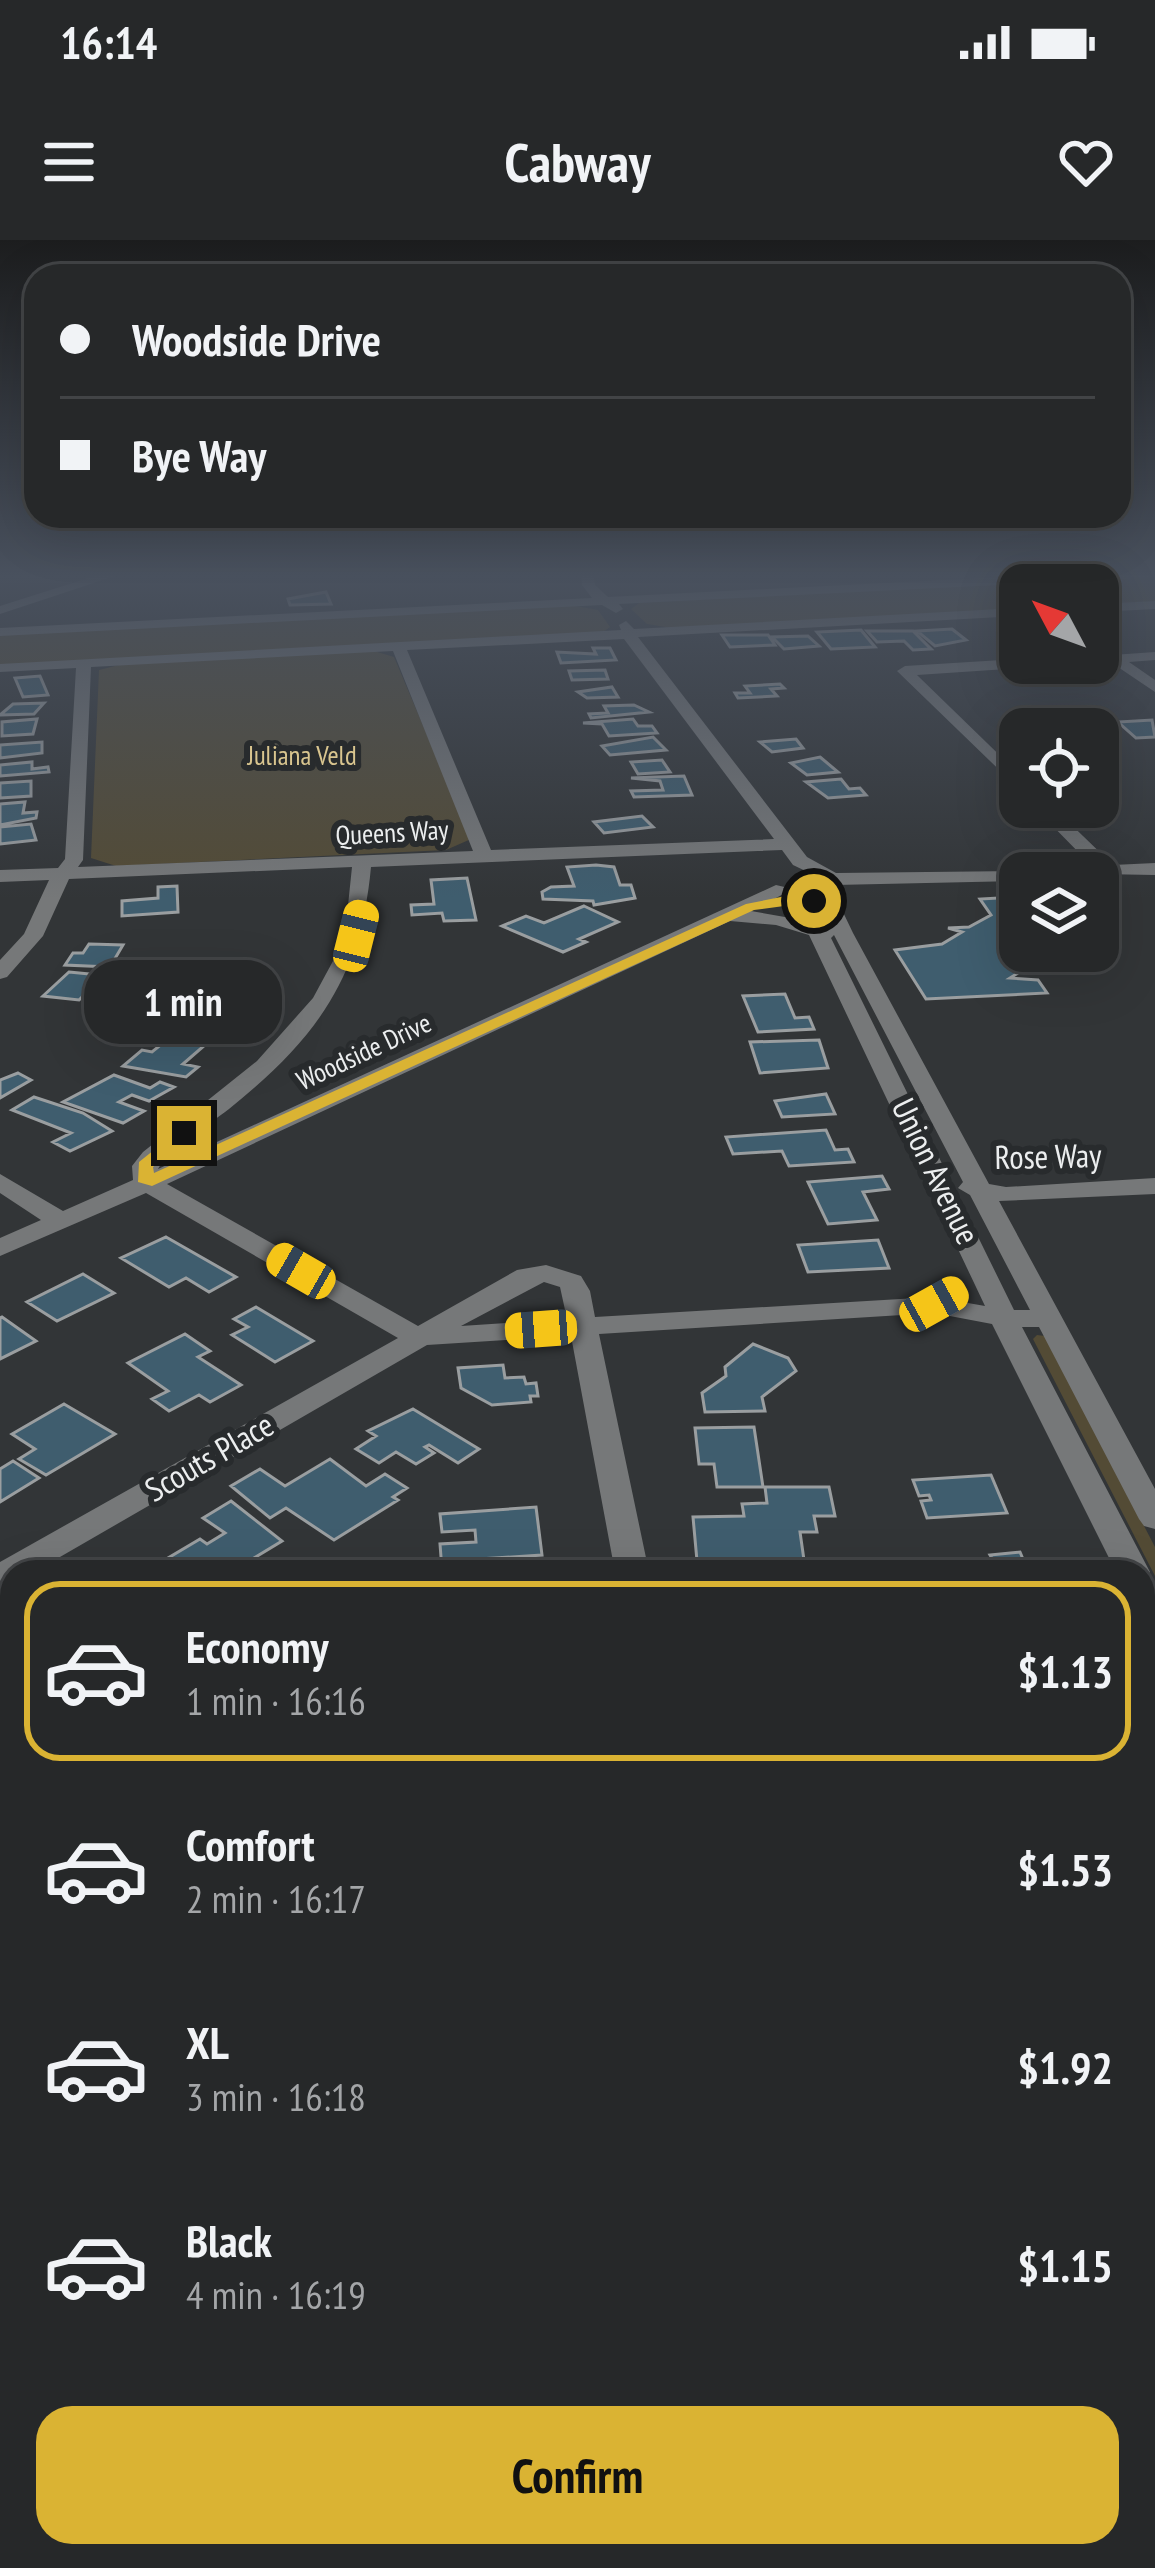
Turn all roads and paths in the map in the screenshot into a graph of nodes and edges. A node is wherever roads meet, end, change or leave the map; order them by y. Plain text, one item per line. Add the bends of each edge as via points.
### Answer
1 (83, 682) edge
2 (413, 682) edge
3 (668, 682) edge
4 (916, 682) edge
5 (999, 763) edge
6 (1064, 828) edge
7 (787, 844) junction
8 (1089, 852) edge
9 (484, 856) junction
10 (362, 862) junction
11 (1155, 868) edge
12 (1119, 870) edge
13 (65, 874) junction
14 (999, 875) edge
15 (0, 876) edge
16 (795, 885) junction
17 (837, 886) junction
18 (741, 911) junction
19 (830, 933) junction
20 (0, 973) edge
21 (0, 1182) edge
22 (146, 1182) junction
23 (941, 1183) junction
24 (1155, 1186) edge
25 (980, 1190) junction
26 (61, 1221) junction
27 (0, 1248) edge
28 (1024, 1272) junction
29 (987, 1275) junction
30 (934, 1304) junction
31 (1003, 1318) junction
32 (1050, 1318) junction
33 (582, 1326) junction
34 (417, 1337) junction
35 (1155, 1519) edge
36 (28, 1560) edge
37 (630, 1560) edge
38 (1127, 1560) edge

1 - 13 street via 74,860
2 - 9 street
3 - 7 street, Union Avenue
4 - 5 street
6 - 8 street
7 - 9 street, Queens Way
7 - 16 street, Union Avenue
9 - 10 street, Queens Way
10 - 13 street, Queens Way
10 - 22 street via 356,936 323,1000 258,1075 152,1157
11 - 12 street
13 - 15 street, Queens Way
13 - 20 street via 33,936
14 - 17 street, Woodside Drive
16 - 17 street, Woodside Drive
16 - 17 street, Union Avenue
16 - 18 street, Woodside Drive
16 - 19 street, Union Avenue
17 - 19 street, Union Avenue
18 - 19 street
18 - 22 street, Woodside Drive
19 - 23 street, Union Avenue
19 - 25 street, Union Avenue
21 - 26 street
22 - 26 street, Woodside Drive
22 - 34 street
23 - 25 street, Rose Way
23 - 29 street, Union Avenue
24 - 25 street, Rose Way
25 - 28 street, Union Avenue
26 - 27 street, Woodside Drive
28 - 29 street, Scouts Place
28 - 32 street, Union Avenue
29 - 30 street, Scouts Place
29 - 31 street, Union Avenue
30 - 31 street, Scouts Place
30 - 33 street, Scouts Place
31 - 32 street, Scouts Place
31 - 38 street, Union Avenue
32 - 35 street, Union Avenue
33 - 34 street, Scouts Place
33 - 34 street, Scouts Place via 571,1282 545,1273
33 - 37 street, Scouts Place
34 - 36 street, Scouts Place

